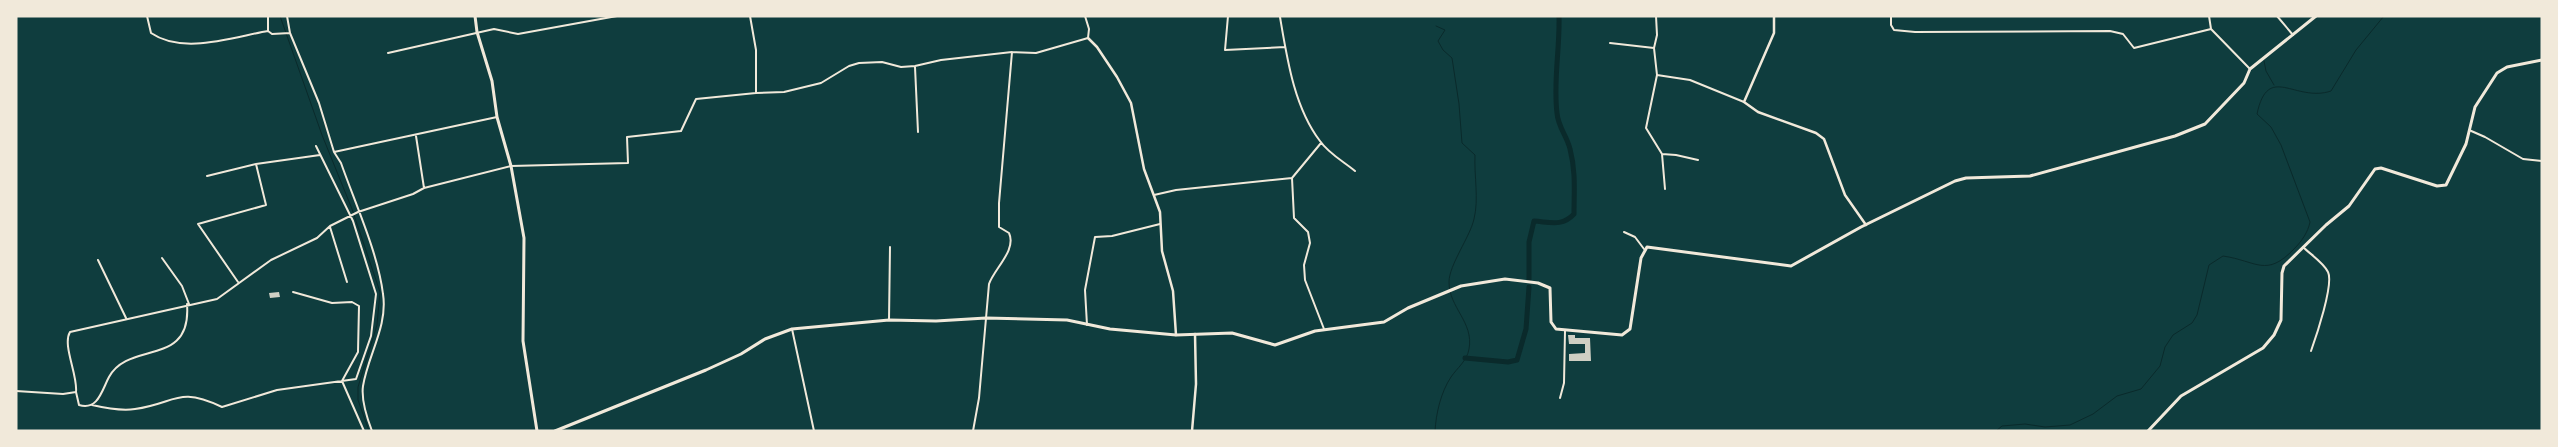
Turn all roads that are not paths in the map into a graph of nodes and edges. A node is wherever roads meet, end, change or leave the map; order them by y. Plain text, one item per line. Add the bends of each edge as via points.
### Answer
1 (147, 16) edge
2 (268, 16) edge
3 (287, 16) edge
4 (475, 16) edge
5 (617, 16) edge
6 (750, 16) edge
7 (1085, 16) edge
8 (1228, 16) edge
9 (1656, 16) edge
10 (1774, 16) edge
11 (1891, 16) edge
12 (2209, 16) edge
13 (2276, 16) edge
14 (2316, 16) edge
15 (1280, 17) edge
16 (2211, 28) junction
17 (268, 31) junction
18 (477, 32) junction
19 (289, 33) junction
20 (2293, 35) junction
21 (1088, 38) junction
22 (1610, 43) dead end
23 (1285, 47) junction
24 (1654, 48) junction
25 (1012, 52) junction
26 (388, 53) dead end
27 (2542, 60) edge
28 (915, 66) junction
29 (2250, 69) junction
30 (1657, 74) junction
31 (756, 93) junction
32 (1744, 102) junction
33 (496, 117) junction
34 (2469, 130) junction
35 (918, 132) dead end
36 (416, 136) junction
37 (1321, 143) junction
38 (316, 146) dead end
39 (334, 152) junction
40 (1662, 154) junction
41 (320, 155) junction
42 (1698, 160) dead end
43 (2542, 161) edge
44 (256, 164) junction
45 (511, 166) junction
46 (1355, 171) dead end
47 (207, 176) dead end
48 (1292, 178) junction
49 (424, 188) junction
50 (1665, 189) dead end
51 (1154, 195) junction
52 (358, 212) junction
53 (351, 216) junction
54 (1160, 224) junction
55 (1866, 225) junction
56 (330, 226) junction
57 (1624, 232) dead end
58 (890, 247) dead end
59 (2303, 248) junction
60 (1644, 249) junction
61 (162, 258) dead end
62 (98, 260) dead end
63 (238, 282) junction
64 (347, 282) dead end
65 (293, 292) dead end
66 (188, 304) junction
67 (126, 318) junction
68 (986, 318) junction
69 (889, 320) junction
70 (1087, 325) junction
71 (792, 329) junction
72 (1324, 330) junction
73 (1565, 330) junction
74 (1194, 333) junction
75 (1176, 335) junction
76 (2311, 351) dead end
77 (342, 381) junction
78 (16, 391) edge
79 (76, 392) junction
80 (1560, 398) dead end
81 (92, 405) junction
82 (364, 431) edge
83 (372, 431) edge
84 (538, 431) edge
85 (555, 431) edge
86 (814, 431) edge
87 (973, 431) edge
88 (1192, 431) edge
89 (2148, 431) edge

1 - 17 street via 151,34 161,40 190,44
2 - 17 street
3 - 19 street
4 - 18 main road
5 - 18 street via 518,34 494,29
6 - 31 street via 756,50
7 - 21 street
8 - 23 street via 1225,50
9 - 24 street
10 - 32 street via 1774,33
11 - 16 street via 1894,30 1916,32 2110,31 2123,34 2134,48
12 - 16 street
13 - 20 street
14 - 20 main road
15 - 23 street
16 - 29 street
17 - 19 street
18 - 26 street
18 - 33 main road via 492,81
19 - 39 street via 319,103
20 - 29 main road
21 - 25 street via 1036,53
21 - 51 street via 1118,77 1130,104 1144,169
22 - 24 street
23 - 37 street via 1304,118
24 - 30 street
25 - 28 street
25 - 68 street via 999,203 999,227 1009,233 1011,240 1006,256 988,284
27 - 34 main road via 2508,67 2497,73 2475,106
28 - 31 street via 859,62 821,83 784,92
28 - 35 street
29 - 55 main road via 2244,83 2206,124 2175,136 2030,176 1955,181
30 - 32 street via 1690,80
30 - 40 street via 1646,128
31 - 45 street via 696,99 681,131 627,137 628,163
32 - 55 street via 1758,112 1824,139 1845,195
33 - 36 street
33 - 45 main road
34 - 43 street via 2518,157
34 - 59 main road via 2466,144 2446,185 2437,186 2381,168 2374,169 2349,206
36 - 39 street
36 - 49 street
37 - 46 street
37 - 48 street
38 - 41 street
39 - 52 street
40 - 42 street
40 - 50 street
41 - 44 street
41 - 53 street
44 - 47 street
44 - 63 street via 266,205 198,224
45 - 49 street
45 - 84 main road via 524,238 523,341
48 - 51 street
48 - 72 street via 1294,218 1307,229 1310,244 1304,265 1306,280
49 - 52 street
51 - 54 street
52 - 53 street
52 - 83 street via 384,294 383,318 363,387
53 - 56 street
53 - 77 street via 373,282 374,316 371,336 356,379
54 - 70 street via 1095,237 1085,290
54 - 75 street
55 - 60 main road via 1791,266
56 - 63 street via 317,238 271,260
56 - 64 street
57 - 60 street via 1635,237
58 - 69 street
59 - 76 street via 2328,270 2329,277 2324,310
59 - 89 main road via 2284,266 2281,320 2263,348 2181,396
60 - 73 main road via 1627,333
61 - 66 street via 178,280
62 - 67 street
63 - 66 street via 217,299
65 - 77 street via 332,303 352,302 359,306 358,352
66 - 67 street
66 - 81 street via 186,328 179,340 120,364 109,376 100,398
67 - 79 street via 70,332
68 - 69 main road via 936,322
68 - 70 main road via 1067,320
68 - 87 street
69 - 71 main road
70 - 75 main road
71 - 85 main road via 765,339 742,354 706,370
71 - 86 street
72 - 73 main road via 1384,322 1446,292 1505,279 1546,285 1551,292 1553,326
72 - 74 main road via 1275,345 1232,333
73 - 80 street via 1564,383
74 - 75 main road
74 - 88 street via 1197,348
77 - 81 street via 277,390 222,407 184,395 134,410
77 - 82 street
78 - 79 street
79 - 81 street via 79,405

